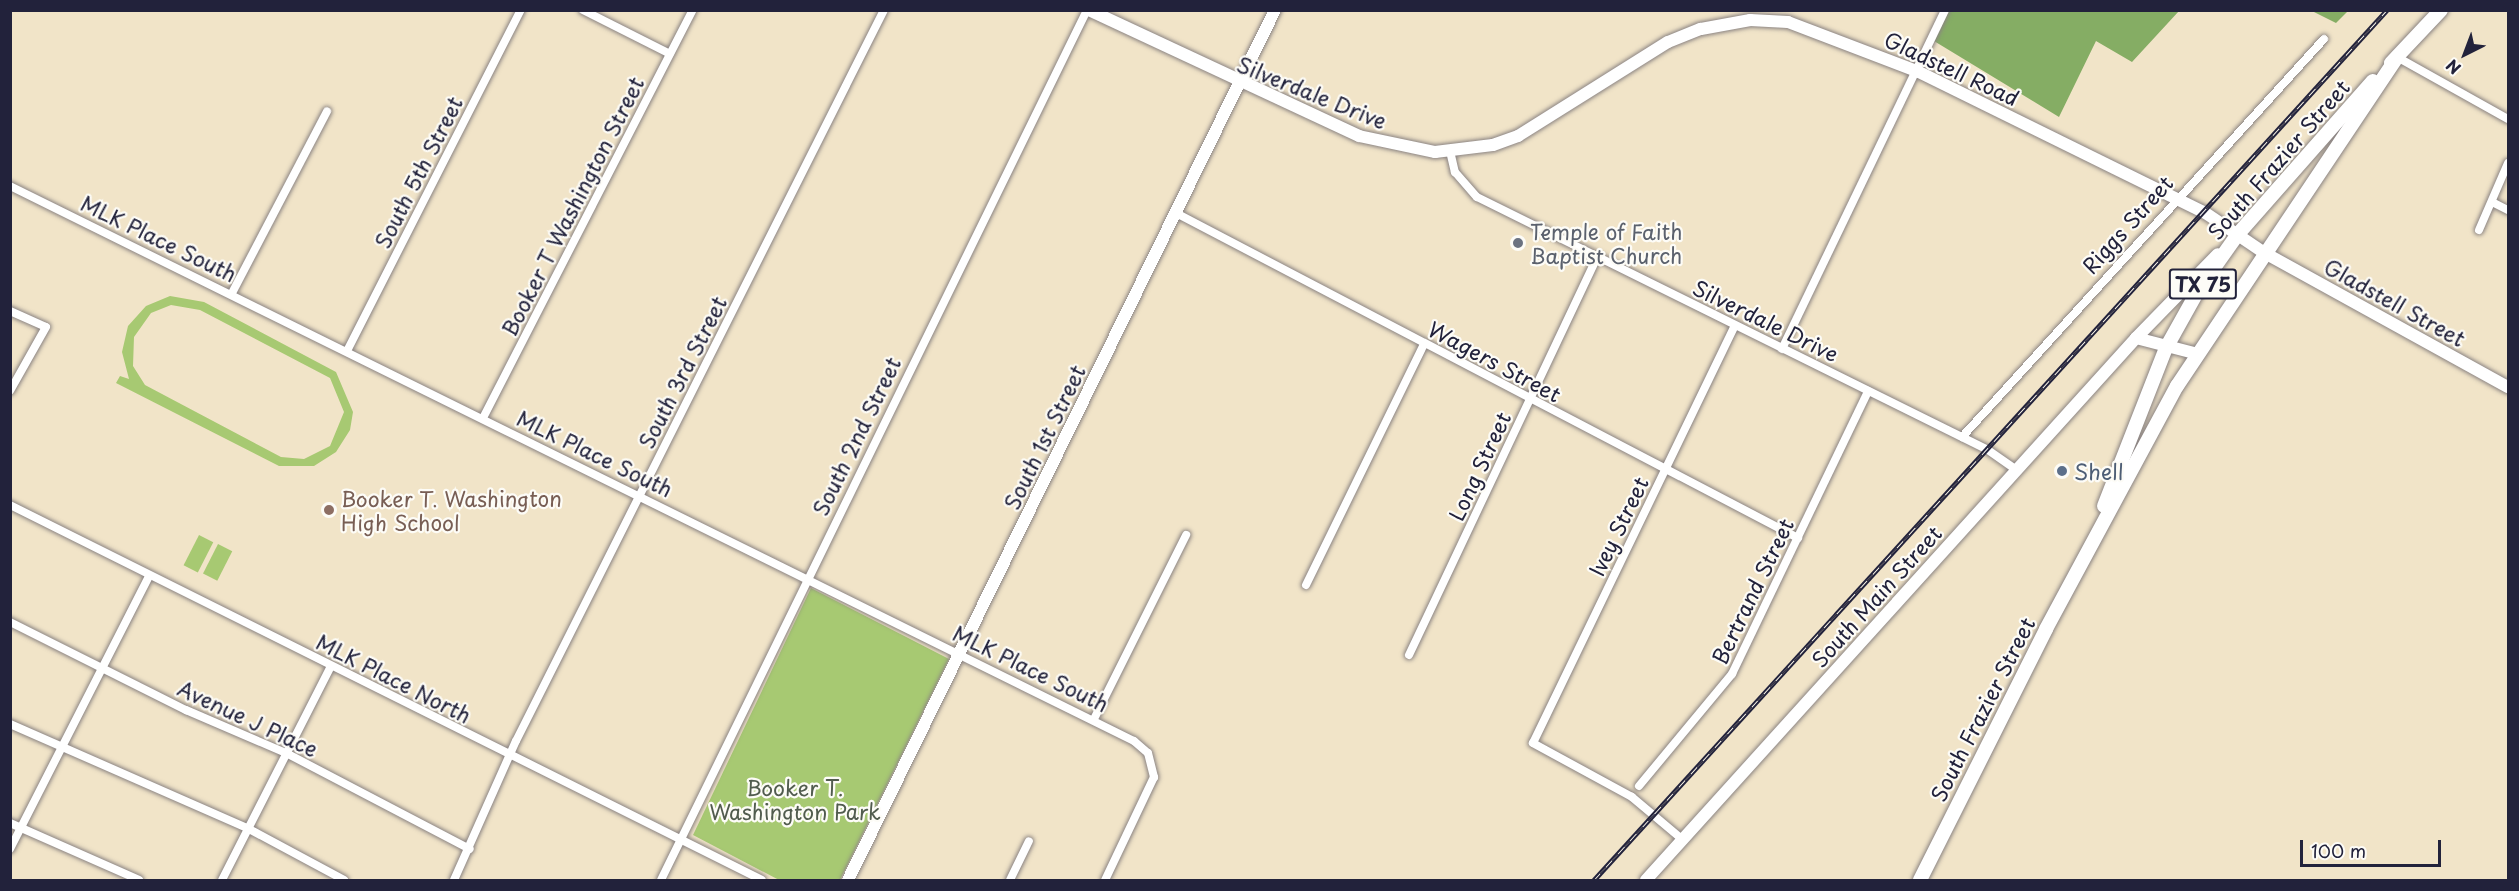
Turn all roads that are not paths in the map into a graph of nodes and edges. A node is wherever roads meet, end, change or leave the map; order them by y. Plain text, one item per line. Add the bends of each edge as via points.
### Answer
1 (521, 10) edge
2 (583, 10) edge
3 (693, 10) edge
4 (884, 10) edge
5 (1088, 10) edge
6 (1275, 10) edge
7 (1945, 10) edge
8 (2441, 10) edge
9 (2324, 39) dead end
10 (670, 54) junction
11 (2397, 57) junction
12 (1919, 72) junction
13 (1240, 85) junction
14 (327, 111) dead end
15 (2508, 119) edge
16 (1450, 151) junction
17 (2508, 163) edge
18 (10, 186) edge
19 (2175, 198) junction
20 (2494, 202) junction
21 (2508, 210) edge
22 (1176, 213) junction
23 (2479, 230) dead end
24 (2238, 234) junction
25 (2263, 252) junction
26 (1596, 260) junction
27 (232, 294) junction
28 (10, 311) edge
29 (1735, 326) junction
30 (2136, 338) junction
31 (1424, 344) junction
32 (2166, 348) junction
33 (1782, 349) junction
34 (347, 351) junction
35 (2198, 354) junction
36 (2508, 387) edge
37 (10, 391) edge
38 (1868, 392) junction
39 (1530, 401) junction
40 (483, 418) junction
41 (1962, 436) junction
42 (1666, 469) junction
43 (2017, 470) junction
44 (640, 495) junction
45 (10, 505) edge
46 (1186, 535) dead end
47 (1798, 538) junction
48 (2084, 558) junction
49 (149, 576) junction
50 (807, 578) junction
51 (1306, 585) dead end
52 (10, 622) edge
53 (960, 653) junction
54 (1409, 655) dead end
55 (331, 666) junction
56 (104, 668) junction
57 (1094, 719) junction
58 (10, 724) edge
59 (63, 748) junction
60 (288, 754) junction
61 (510, 756) junction
62 (1639, 786) dead end
63 (10, 823) edge
64 (21, 828) junction
65 (249, 829) junction
66 (681, 840) junction
67 (1683, 840) junction
68 (1029, 841) dead end
69 (10, 849) edge
70 (470, 849) junction
71 (458, 879) edge
72 (139, 880) edge
73 (222, 880) edge
74 (344, 880) edge
75 (661, 880) edge
76 (762, 880) edge
77 (848, 880) edge
78 (1010, 880) edge
79 (1105, 880) edge
80 (1646, 880) edge
81 (1920, 880) edge

1 - 34 street, South 5th Street
2 - 10 street
3 - 10 street, Booker T Washington Street
4 - 44 street, South 3rd Street
5 - 13 street, Silverdale Drive
5 - 50 street, South 2nd Street
6 - 13 street, South 1st Street
7 - 12 street
8 - 11 main road, South Frazier Street / TX 75
9 - 19 street, Riggs Street
10 - 40 street, Booker T Washington Street
11 - 15 street
11 - 24 main road, South Frazier Street / TX 75 via 2343,111
11 - 25 main road, South Frazier Street / TX 75
12 - 16 street, Gladstell Road via 1788,22 1734,22 1668,42 1518,136
12 - 19 street, Gladstell Road
12 - 33 street
13 - 16 street, Silverdale Drive via 1359,136
13 - 22 street, South 1st Street
14 - 27 street
16 - 26 street, Silverdale Drive via 1455,172 1477,197
17 - 20 street
18 - 27 street, MLK Place South
19 - 24 street, Gladstell Road
19 - 41 street, Riggs Street
20 - 21 street
20 - 23 street
22 - 31 street, Wagers Street
22 - 53 street, South 1st Street
24 - 25 street, Gladstell Road
24 - 30 street, South Main Street
24 - 32 main road, South Frazier Street / TX 75
25 - 35 main road, South Frazier Street / TX 75
25 - 36 street, Gladstell Street
26 - 29 street, Silverdale Drive
26 - 39 street, Long Street
27 - 34 street, MLK Place South
28 - 37 street via 46,327
29 - 33 street, Silverdale Drive
29 - 42 street, Ivey Street
30 - 32 street
30 - 43 street, South Main Street
31 - 39 street, Wagers Street
31 - 51 street
32 - 35 street
32 - 48 main road, South Frazier Street / TX 75
33 - 38 street, Silverdale Drive
34 - 40 street, MLK Place South
35 - 48 main road, South Frazier Street / TX 75
38 - 41 street, Silverdale Drive
38 - 47 street, Bertrand Street
39 - 42 street, Wagers Street
39 - 54 street, Long Street
40 - 44 street, MLK Place South
41 - 43 street, Silverdale Drive
42 - 47 street, Wagers Street
42 - 67 street, Ivey Street via 1533,743 1632,797
43 - 67 street, South Main Street
44 - 50 street, MLK Place South
44 - 61 street, South 3rd Street
45 - 49 street, MLK Place North
46 - 57 street
47 - 62 street, Bertrand Street via 1732,674
48 - 81 main road, South Frazier Street / TX 75
49 - 55 street, MLK Place North
49 - 56 street
50 - 53 street, MLK Place South
50 - 66 street, South 2nd Street via 776,656
52 - 56 street, Avenue J Place
53 - 57 street, MLK Place South
53 - 77 street, South 1st Street
55 - 60 street
55 - 61 street, MLK Place North
56 - 59 street
56 - 60 street, Avenue J Place
57 - 79 street, MLK Place South via 1134,741 1154,765 1147,798
58 - 59 street
59 - 64 street
59 - 65 street
60 - 65 street
60 - 70 street, Avenue J Place
61 - 66 street, MLK Place North
61 - 70 street, South 3rd Street
63 - 64 street
64 - 69 street
64 - 72 street
65 - 73 street
65 - 74 street
66 - 75 street, South 2nd Street
66 - 76 street, MLK Place North
67 - 80 street, South Main Street
68 - 78 street
70 - 71 street, South 3rd Street

